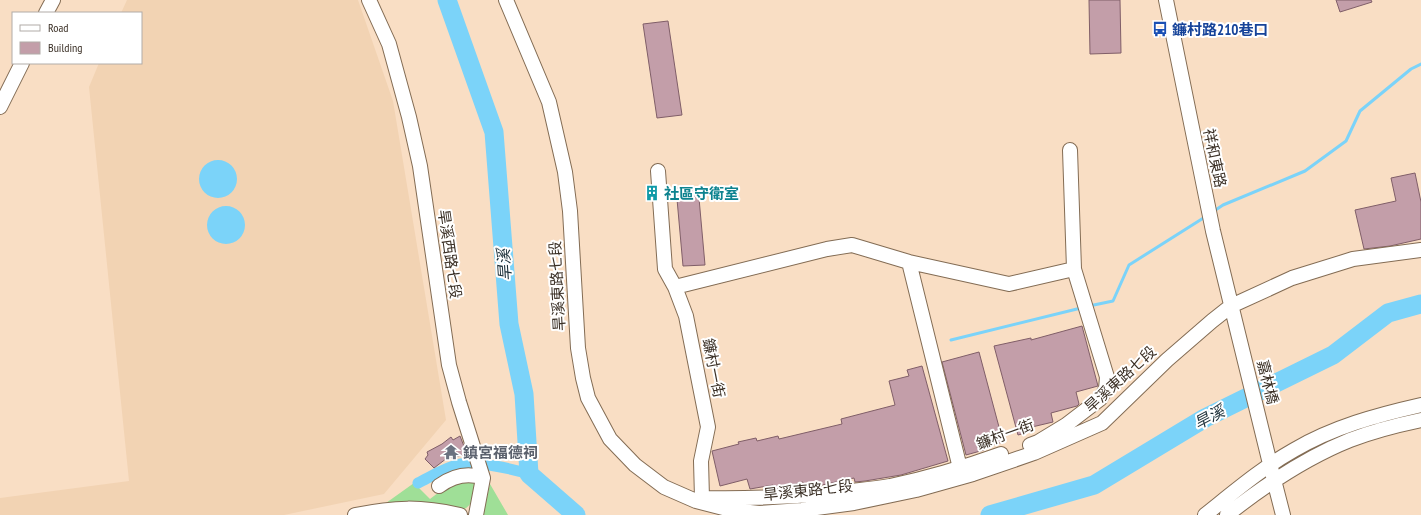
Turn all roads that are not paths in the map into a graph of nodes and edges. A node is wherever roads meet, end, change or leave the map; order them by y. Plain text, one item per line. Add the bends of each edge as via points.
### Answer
1 (53, 0) edge
2 (369, 0) edge
3 (506, 0) edge
4 (1166, 0) edge
5 (47, 12) edge
6 (22, 64) edge
7 (0, 107) edge
8 (1070, 150) dead end
9 (658, 172) dead end
10 (1421, 250) edge
11 (909, 262) junction
12 (1074, 268) junction
13 (675, 288) junction
14 (1232, 306) junction
15 (1236, 322) joint
16 (1421, 405) edge
17 (1421, 420) edge
18 (1270, 465) junction
19 (960, 468) junction
20 (481, 469) junction
21 (1274, 480) junction
22 (439, 486) dead end
23 (355, 515) edge
24 (460, 515) edge
25 (476, 515) edge
26 (1205, 515) edge
27 (1227, 515) edge
28 (1283, 515) edge

1 - 5 street
2 - 20 street, 旱溪西路七段 via 389,44 410,117 420,166 449,365
3 - 14 street, 旱溪東路七段 via 549,102 566,172 578,348 588,398 610,439 635,465 664,487 696,501 731,510 759,513 854,503 916,490 1034,453 1102,423 1167,360
4 - 14 street, 祥和東路 via 1206,199
6 - 7 street
8 - 12 street, 鐮村一街
9 - 13 street via 665,270
10 - 14 street, 旱溪東路七段 via 1353,259 1292,278
11 - 12 street via 1009,284
11 - 13 street via 852,245 827,249
11 - 19 street
12 - 19 street, 鐮村一街 via 1107,377 1106,389 1100,399 1038,442
13 - 19 street, 鐮村一街 via 686,316 708,427 701,461 702,498 802,497 866,490
14 - 15 street, 祥和東路
15 - 18 street, 嘉林橋
16 - 18 street via 1383,414 1335,431 1295,449
17 - 21 street via 1351,439 1303,462
18 - 21 street
18 - 26 street
20 - 22 street via 476,475 461,475 448,479
20 - 25 street
21 - 27 street
21 - 28 street
23 - 24 street via 412,508

